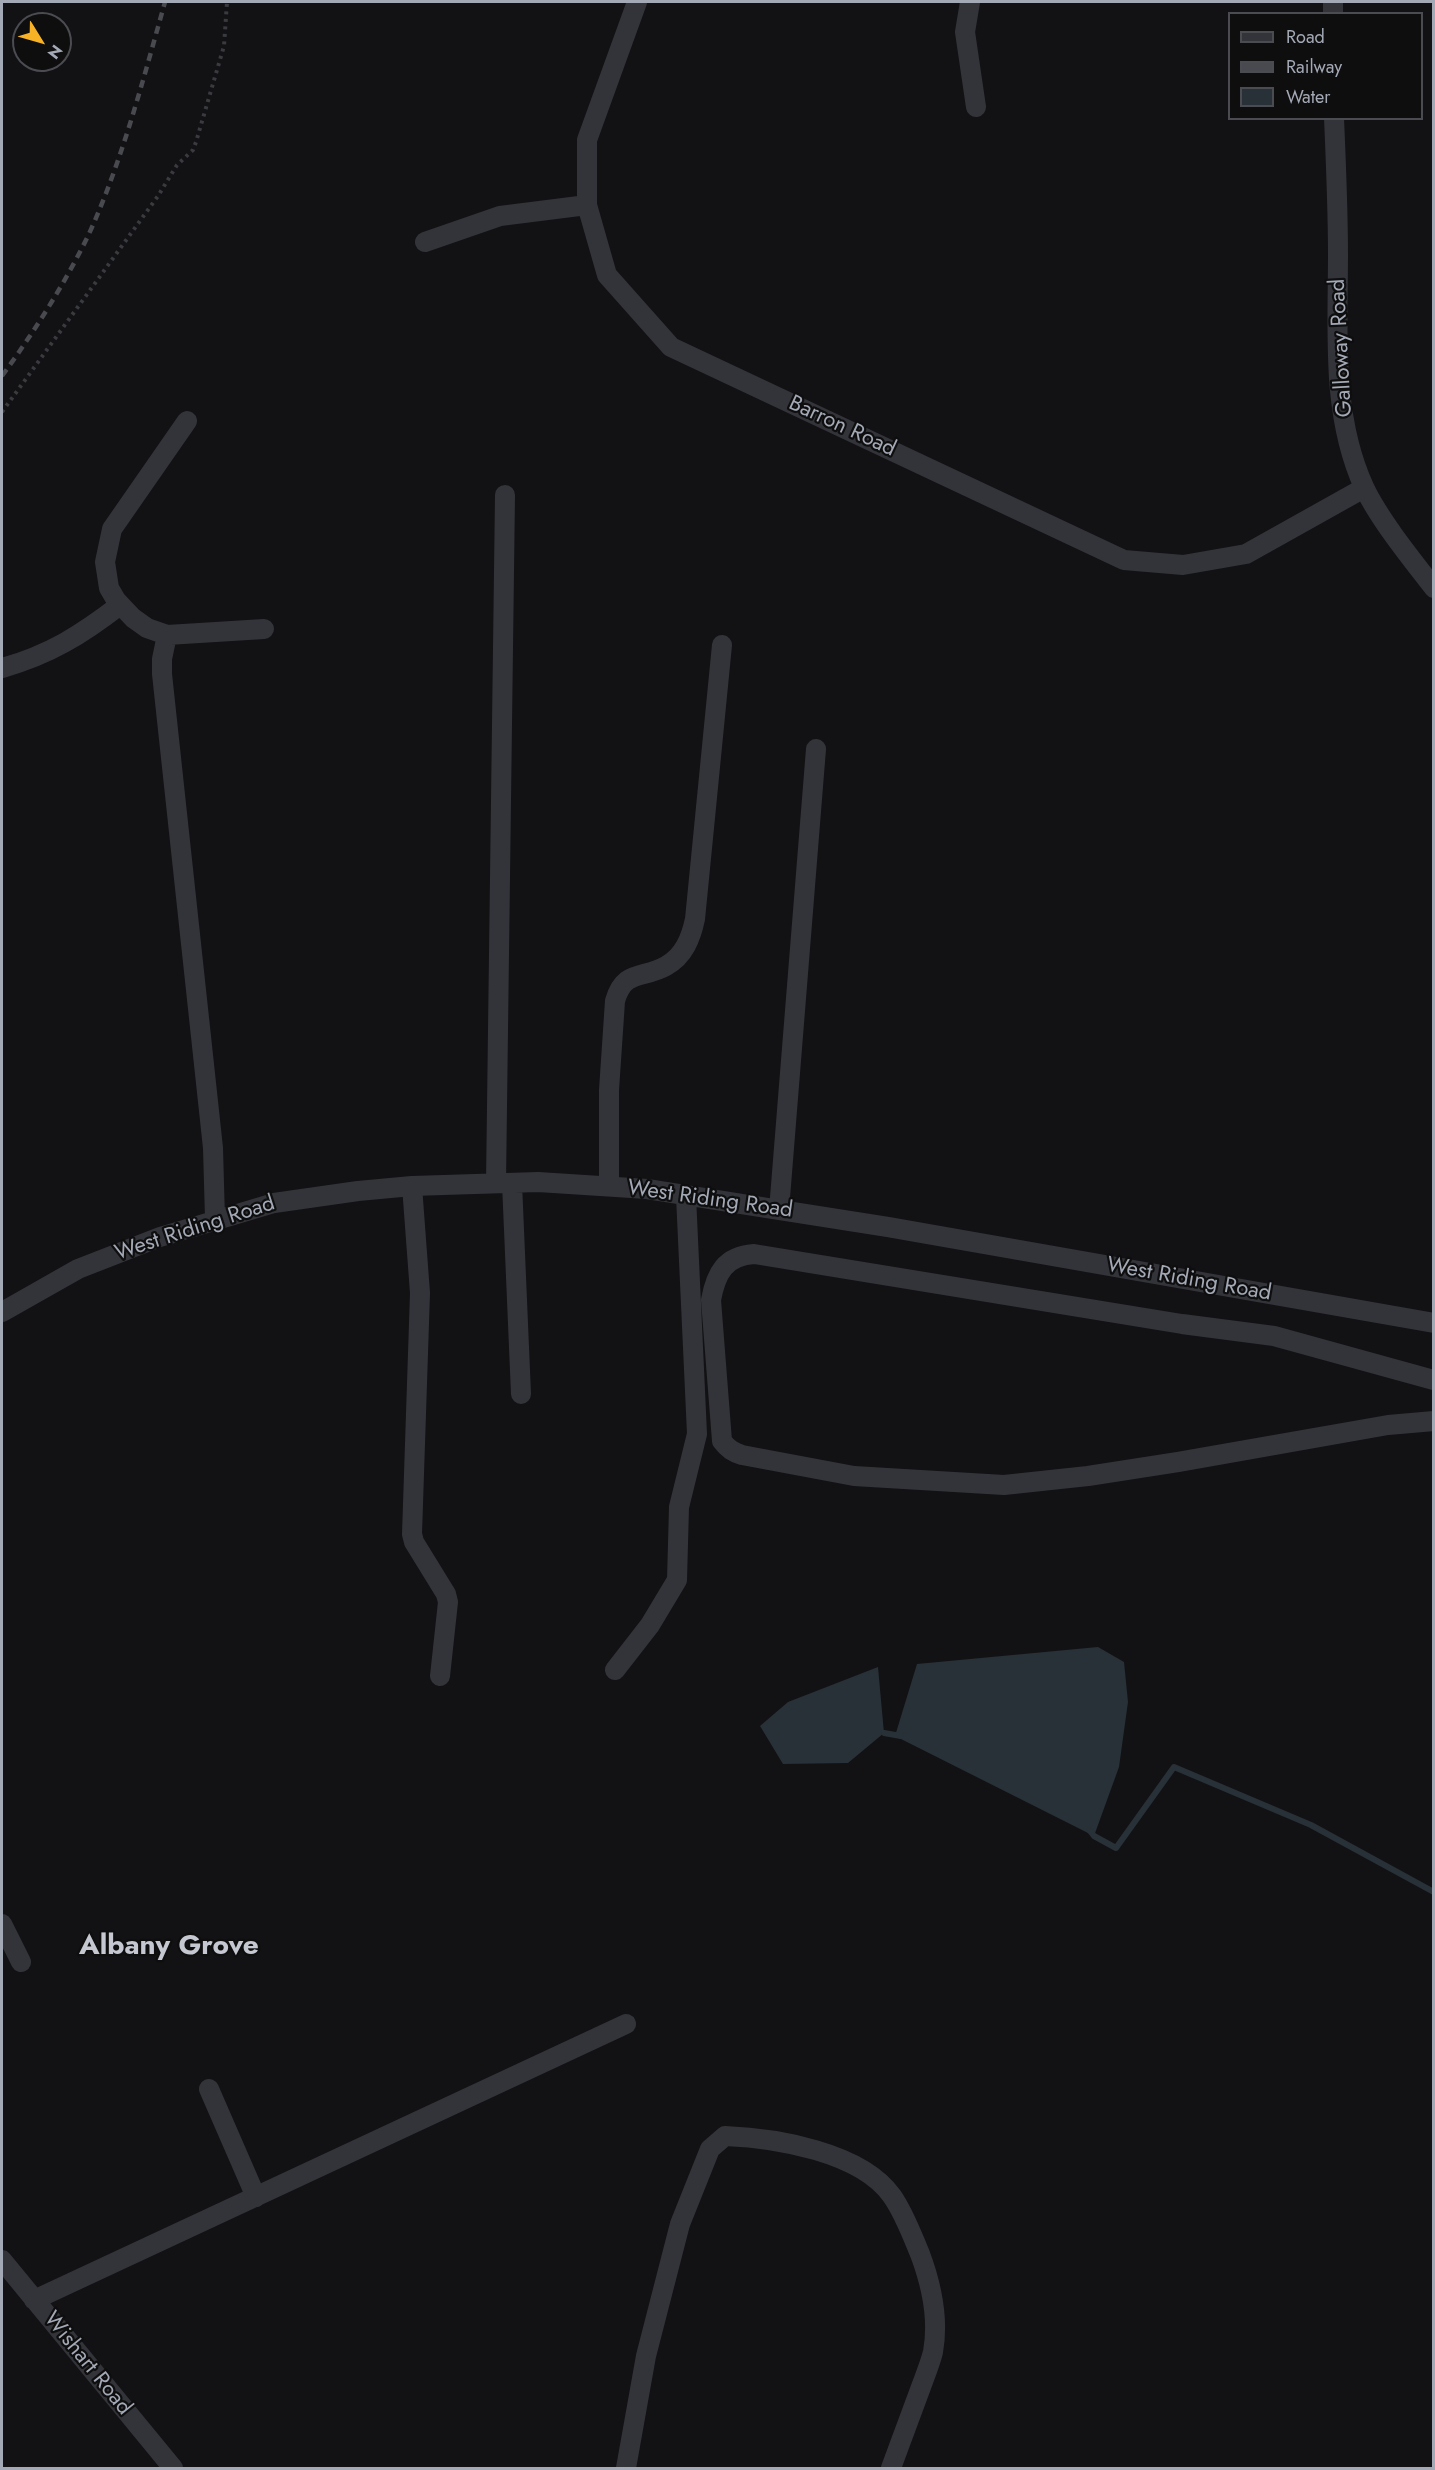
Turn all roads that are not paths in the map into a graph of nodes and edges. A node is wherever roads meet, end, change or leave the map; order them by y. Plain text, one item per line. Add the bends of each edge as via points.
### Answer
1 (637, 2) edge
2 (969, 2) edge
3 (976, 107) dead end
4 (1334, 120) edge
5 (587, 205) junction
6 (424, 242) dead end
7 (187, 421) dead end
8 (1364, 488) junction
9 (505, 495) dead end
10 (1434, 588) edge
11 (120, 605) junction
12 (264, 629) dead end
13 (167, 635) junction
14 (722, 645) dead end
15 (2, 668) edge
16 (816, 749) dead end
17 (504, 1183) junction
18 (412, 1186) junction
19 (609, 1186) junction
20 (686, 1196) junction
21 (779, 1210) junction
22 (215, 1219) junction
23 (2, 1312) edge
24 (1434, 1323) edge
25 (1434, 1380) edge
26 (521, 1394) dead end
27 (1434, 1420) edge
28 (615, 1670) dead end
29 (440, 1676) dead end
30 (2, 1924) edge
31 (21, 1962) dead end
32 (626, 2024) dead end
33 (208, 2090) dead end
34 (256, 2197) junction
35 (2, 2260) edge
36 (34, 2300) junction
37 (173, 2469) edge
38 (626, 2469) edge
39 (891, 2469) edge

1 - 5 street, Barron Road via 587,140
2 - 3 street via 964,32
4 - 8 street, Galloway Road via 1341,396 1347,435
5 - 6 street via 500,216
5 - 8 street, Barron Road via 608,275 671,347 1125,560 1184,565 1246,554
7 - 11 street via 112,529 105,552 106,576
8 - 10 street, Galloway Road
9 - 17 street
11 - 13 street via 147,628
11 - 15 street via 64,645
12 - 13 street
13 - 22 street via 162,674 213,1148
14 - 19 street via 692,935 674,961 625,981 615,1001 609,1090
16 - 21 street
17 - 18 street, West Riding Road
17 - 19 street, West Riding Road
17 - 26 street
18 - 22 street, West Riding Road via 274,1203
18 - 29 street via 420,1293 412,1534 448,1602
19 - 20 street, West Riding Road
20 - 21 street, West Riding Road
20 - 28 street via 697,1434 680,1507 677,1580 650,1625
21 - 24 street, West Riding Road
22 - 23 street, West Riding Road via 78,1269
25 - 27 street via 1274,1336 754,1254 741,1255 729,1263 714,1284 711,1300 724,1444 742,1455 854,1476 1005,1485 1088,1476
30 - 31 street
32 - 34 street
33 - 34 street
34 - 36 street
35 - 36 street, Wishart Road
36 - 37 street, Wishart Road
38 - 39 street via 646,2356 680,2224 710,2149 725,2136 801,2145 855,2167 892,2196 912,2235 927,2273 936,2330 933,2354

